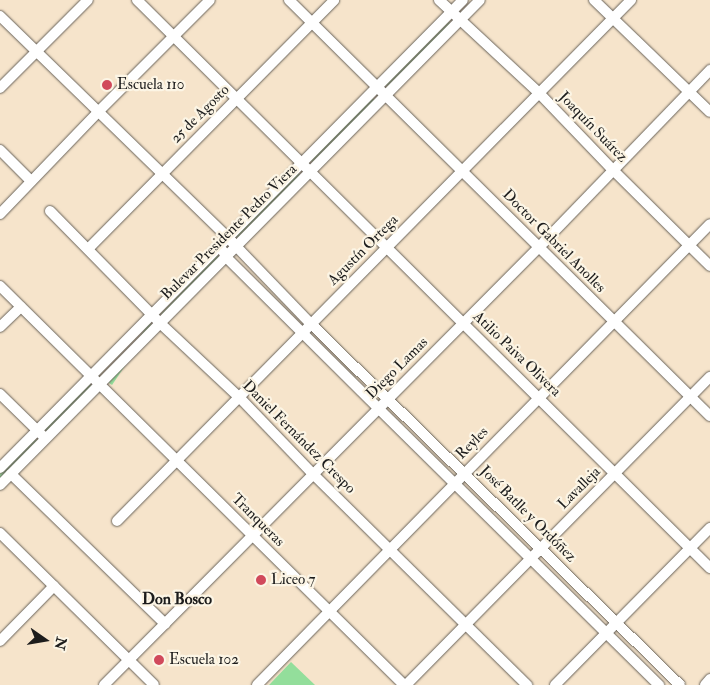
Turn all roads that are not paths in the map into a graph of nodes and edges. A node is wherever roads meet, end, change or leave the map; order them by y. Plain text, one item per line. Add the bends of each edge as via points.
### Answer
1 (88, 0) edge
2 (137, 0) edge
3 (210, 0) edge
4 (289, 0) edge
5 (334, 0) edge
6 (439, 0) edge
7 (463, 0) edge
8 (480, 0) edge
9 (594, 0) edge
10 (631, 0) edge
11 (451, 12) junction
12 (0, 16) edge
13 (614, 18) junction
14 (460, 20) junction
15 (312, 23) junction
16 (174, 36) junction
17 (37, 52) junction
18 (710, 70) edge
19 (377, 87) junction
20 (0, 88) edge
21 (688, 92) junction
22 (539, 93) junction
23 (386, 96) junction
24 (237, 99) junction
25 (98, 112) junction
26 (710, 112) edge
27 (0, 150) edge
28 (302, 162) junction
29 (612, 170) junction
30 (311, 171) junction
31 (462, 172) junction
32 (161, 174) junction
33 (31, 181) junction
34 (50, 211) dead end
35 (0, 214) edge
36 (710, 224) edge
37 (226, 238) junction
38 (689, 245) junction
39 (236, 247) junction
40 (387, 247) junction
41 (538, 247) junction
42 (88, 249) junction
43 (226, 257) junction
44 (710, 266) edge
45 (0, 286) edge
46 (21, 307) junction
47 (151, 314) junction
48 (614, 322) junction
49 (160, 323) junction
50 (464, 323) junction
51 (312, 324) junction
52 (0, 327) edge
53 (302, 333) junction
54 (91, 376) junction
55 (710, 377) edge
56 (100, 385) junction
57 (0, 394) edge
58 (539, 396) junction
59 (690, 397) junction
60 (240, 398) junction
61 (388, 398) junction
62 (378, 408) junction
63 (710, 416) edge
64 (37, 430) junction
65 (46, 438) junction
66 (177, 460) junction
67 (0, 468) edge
68 (464, 472) junction
69 (616, 473) junction
70 (11, 474) junction
71 (313, 474) junction
72 (454, 483) junction
73 (0, 486) edge
74 (116, 520) dead end
75 (710, 528) edge
76 (0, 533) edge
77 (253, 536) junction
78 (540, 547) junction
79 (690, 548) junction
80 (390, 549) junction
81 (530, 557) junction
82 (710, 568) edge
83 (54, 586) junction
84 (329, 611) junction
85 (616, 622) junction
86 (165, 624) junction
87 (465, 624) junction
88 (605, 634) junction
89 (0, 641) edge
90 (128, 660) junction
91 (710, 679) edge
92 (104, 685) edge
93 (154, 685) edge
94 (257, 685) edge
95 (405, 685) edge
96 (527, 685) edge
97 (555, 685) edge
98 (659, 685) edge
99 (680, 685) edge
100 (704, 685) edge

1 - 17 street
2 - 16 street, Atilio Paiva Olivera
3 - 16 street
4 - 15 street, Doctor Gabriel Anolles
5 - 15 street, 25 de Agosto
6 - 11 street, Joaquín Suárez
7 - 11 street, Bulevar Presidente Pedro Viera
8 - 14 street, Bulevar Presidente Pedro Viera
9 - 13 street
10 - 13 street, Agustín Ortega
11 - 14 street, Joaquín Suárez
11 - 19 street, Bulevar Presidente Pedro Viera
12 - 17 street, José Batlle y Ordóñez
13 - 21 street
13 - 22 street, Agustín Ortega
14 - 22 street, Joaquín Suárez
14 - 23 street, Bulevar Presidente Pedro Viera
15 - 19 street, Doctor Gabriel Anolles
15 - 24 street, 25 de Agosto
16 - 24 street, Atilio Paiva Olivera
16 - 25 street
17 - 20 street
17 - 25 street, José Batlle y Ordóñez
18 - 21 street, Diego Lamas
19 - 23 street, Doctor Gabriel Anolles
19 - 28 street, Bulevar Presidente Pedro Viera
21 - 26 street
21 - 29 street, Diego Lamas
22 - 29 street, Joaquín Suárez
22 - 31 street, Agustín Ortega
23 - 30 street, Bulevar Presidente Pedro Viera
23 - 31 street, Doctor Gabriel Anolles
24 - 28 street, Atilio Paiva Olivera
24 - 32 street, 25 de Agosto
25 - 32 street, José Batlle y Ordóñez
25 - 33 street
27 - 33 street
28 - 30 street, Atilio Paiva Olivera
28 - 37 street, Bulevar Presidente Pedro Viera
29 - 38 street, Joaquín Suárez
29 - 41 street, Diego Lamas
30 - 39 street, Bulevar Presidente Pedro Viera
30 - 40 street, Atilio Paiva Olivera
31 - 40 street, Agustín Ortega
31 - 41 street, Doctor Gabriel Anolles
32 - 37 street, José Batlle y Ordóñez
32 - 42 street, 25 de Agosto
33 - 35 street
34 - 42 street, Daniel Fernández Crespo
36 - 38 street, Reyles
37 - 39 street, José Batlle y Ordóñez
37 - 43 street via 223,245
37 - 47 street, Bulevar Presidente Pedro Viera
38 - 44 street, Joaquín Suárez
38 - 48 street, Reyles
39 - 43 street, Bulevar Presidente Pedro Viera
39 - 51 street, José Batlle y Ordóñez
40 - 50 street, Atilio Paiva Olivera
40 - 51 street, Agustín Ortega
41 - 48 street, Doctor Gabriel Anolles
41 - 50 street, Diego Lamas
42 - 47 street, Daniel Fernández Crespo
43 - 49 street, Bulevar Presidente Pedro Viera
43 - 53 street, José Batlle y Ordóñez
45 - 46 street, Tranqueras
46 - 52 street
46 - 54 street, Tranqueras
47 - 49 street, Daniel Fernández Crespo
47 - 54 street, Bulevar Presidente Pedro Viera
48 - 58 street, Reyles
48 - 59 street, Doctor Gabriel Anolles
49 - 56 street, Bulevar Presidente Pedro Viera
49 - 60 street, Daniel Fernández Crespo
50 - 58 street, Atilio Paiva Olivera
50 - 61 street, Diego Lamas
51 - 53 street, Agustín Ortega
51 - 61 street, José Batlle y Ordóñez
53 - 60 street, Agustín Ortega
53 - 62 street, José Batlle y Ordóñez
54 - 56 street, Tranqueras
54 - 64 street, Bulevar Presidente Pedro Viera
55 - 59 street, Lavalleja
56 - 65 street, Bulevar Presidente Pedro Viera
56 - 66 street, Tranqueras
57 - 64 street
58 - 68 street, Reyles
58 - 69 street, Atilio Paiva Olivera
59 - 63 street, Doctor Gabriel Anolles
59 - 69 street, Lavalleja
60 - 66 street, Agustín Ortega
60 - 71 street, Daniel Fernández Crespo
61 - 62 street, Diego Lamas
61 - 68 street, José Batlle y Ordóñez
62 - 71 street, Diego Lamas
62 - 72 street, José Batlle y Ordóñez
64 - 65 street
64 - 67 street, Bulevar Presidente Pedro Viera
65 - 70 street, Bulevar Presidente Pedro Viera
66 - 74 street, Agustín Ortega
66 - 77 street, Tranqueras
68 - 72 street, Reyles
68 - 78 street, José Batlle y Ordóñez
69 - 78 street, Lavalleja
69 - 79 street, Atilio Paiva Olivera
70 - 73 street, Bulevar Presidente Pedro Viera
70 - 86 street
71 - 77 street, Diego Lamas
71 - 80 street, Daniel Fernández Crespo
72 - 80 street, Reyles
72 - 81 street, José Batlle y Ordóñez
75 - 79 street
76 - 83 street
77 - 84 street, Tranqueras
77 - 86 street, Diego Lamas
78 - 81 street, Lavalleja
78 - 85 street, José Batlle y Ordóñez
79 - 82 street, Atilio Paiva Olivera
79 - 85 street
80 - 84 street, Reyles
80 - 87 street, Daniel Fernández Crespo
81 - 87 street, Lavalleja
81 - 88 street, José Batlle y Ordóñez
83 - 89 street
83 - 90 street
84 - 94 street, Reyles
84 - 95 street, Tranqueras
85 - 88 street
85 - 99 street, José Batlle y Ordóñez
86 - 90 street, Diego Lamas
87 - 95 street, Lavalleja
87 - 96 street, Daniel Fernández Crespo
88 - 97 street
88 - 98 street, José Batlle y Ordóñez
90 - 92 street, Diego Lamas
90 - 93 street
91 - 100 street

